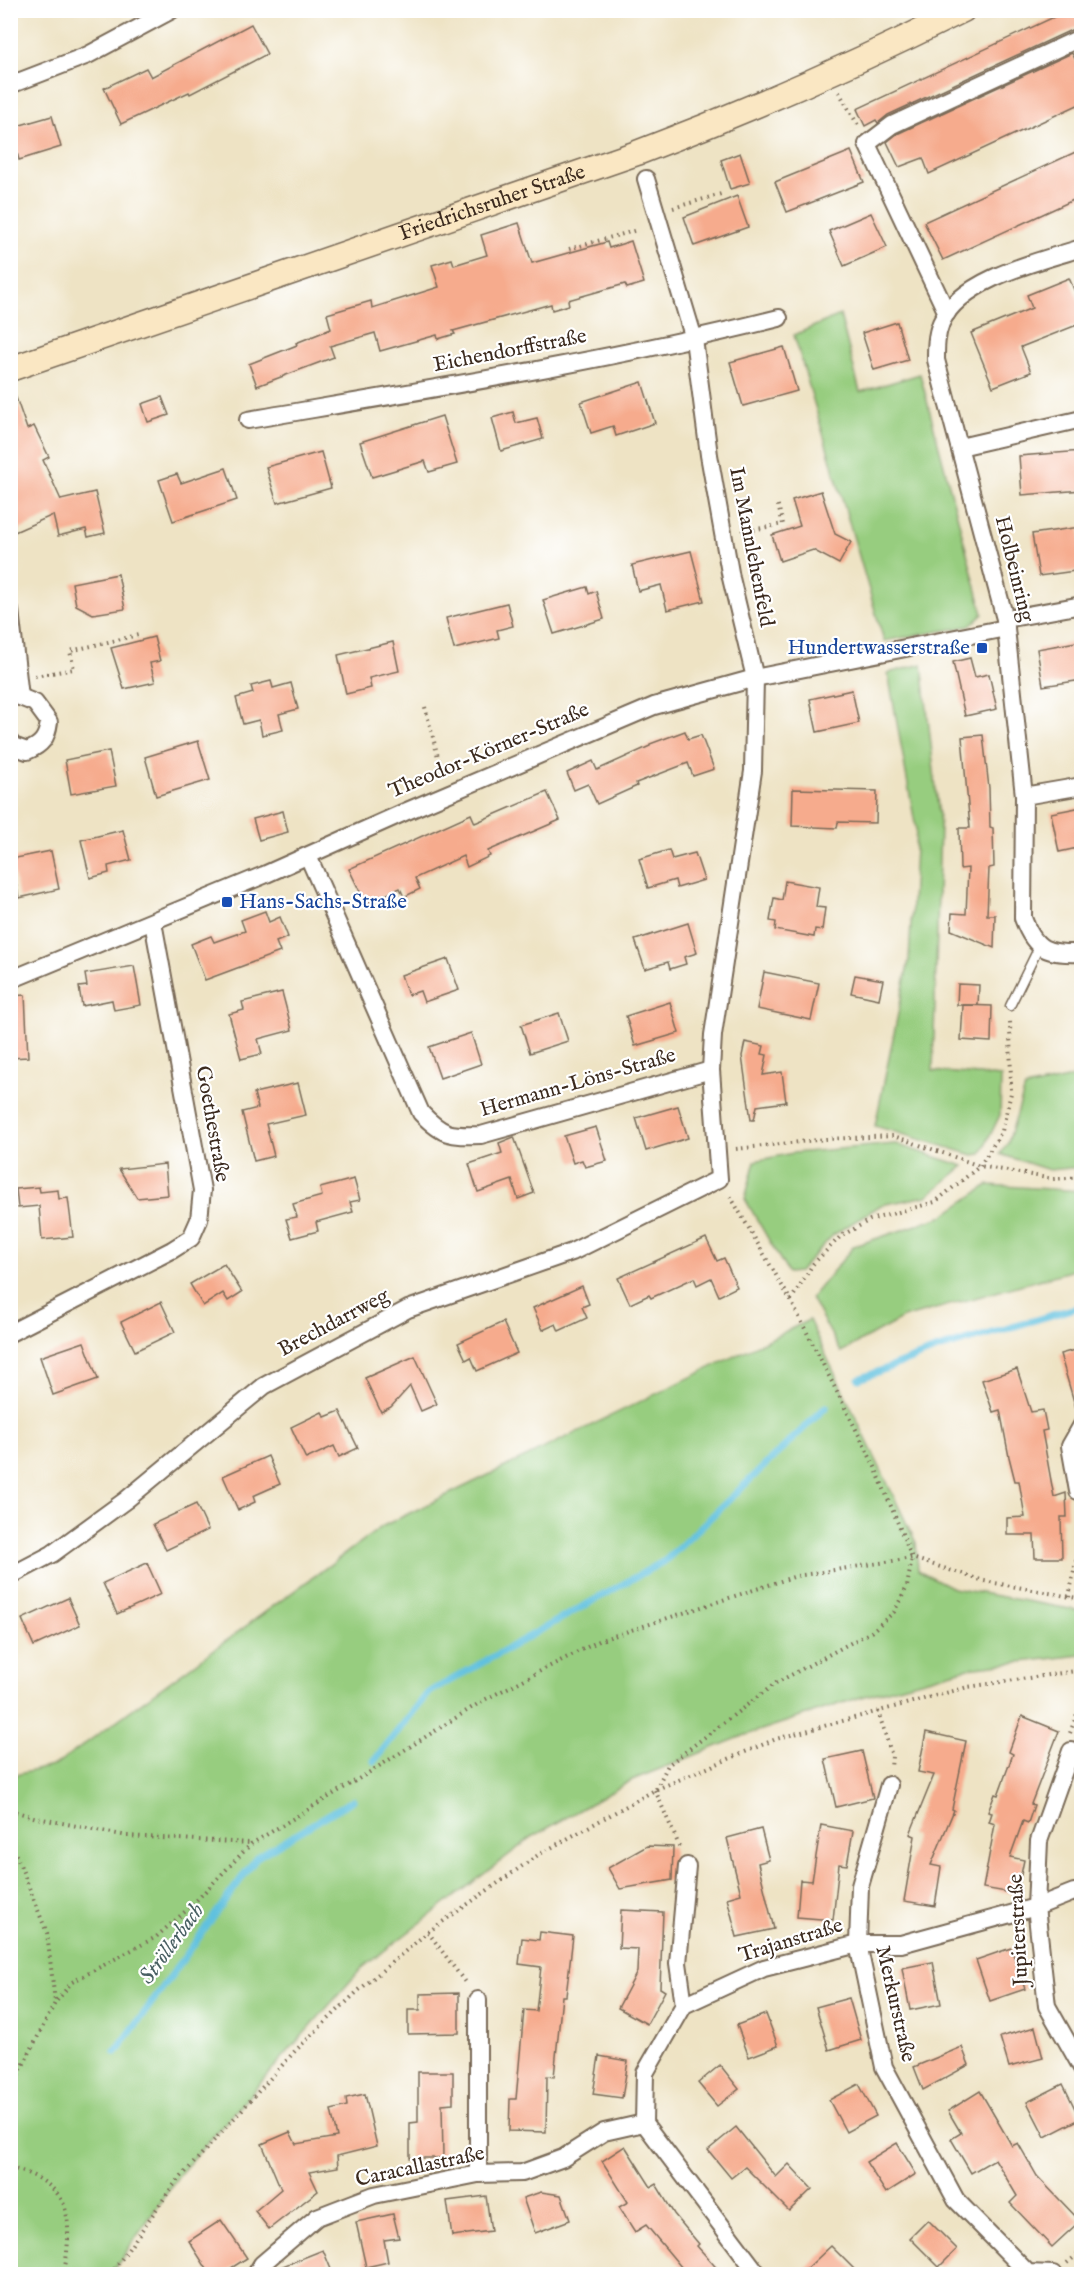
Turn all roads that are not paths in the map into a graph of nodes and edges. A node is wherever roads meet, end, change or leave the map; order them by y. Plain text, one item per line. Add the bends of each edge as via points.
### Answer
1 (172, 10) edge
2 (963, 10) edge
3 (1082, 37) edge
4 (10, 85) edge
5 (646, 180) dead end
6 (1082, 248) edge
7 (947, 313) junction
8 (779, 318) dead end
9 (694, 339) junction
10 (10, 369) edge
11 (1082, 419) edge
12 (248, 420) dead end
13 (960, 447) junction
14 (1082, 605) edge
15 (10, 610) edge
16 (1006, 624) junction
17 (755, 678) junction
18 (15, 700) edge
19 (16, 745) edge
20 (1082, 786) edge
21 (1024, 796) junction
22 (308, 856) junction
23 (153, 922) junction
24 (1039, 947) junction
25 (1082, 953) edge
26 (10, 980) edge
27 (1010, 1006) road end
28 (711, 1070) junction
29 (719, 1179) joint
30 (10, 1333) edge
31 (1082, 1425) edge
32 (1082, 1492) edge
33 (10, 1576) edge
34 (1071, 1751) road end
35 (889, 1785) road end
36 (687, 1866) road end
37 (1082, 1892) edge
38 (1036, 1907) junction
39 (858, 1944) junction
40 (478, 2000) road end
41 (684, 2005) junction
42 (1082, 2068) edge
43 (644, 2123) junction
44 (478, 2174) junction
45 (256, 2274) edge
46 (757, 2274) edge
47 (1053, 2274) edge

1 - 4 street via 88,56
2 - 10 main road, Friedrichsruher Straße via 889,47 677,138
3 - 7 street via 892,125 867,144
5 - 9 street, Im Mannlehenfeld
6 - 7 street, Holbeinring via 1028,264 980,286 956,301
7 - 13 street, Holbeinring via 936,339 936,360
8 - 9 street, Eichendorffstraße
9 - 12 street, Eichendorffstraße
9 - 17 street, Im Mannlehenfeld via 731,578
11 - 13 street
13 - 16 street, Holbeinring
14 - 16 street
15 - 18 street via 19,679
16 - 17 street, Theodor-Körner-Straße
16 - 21 street, Holbeinring
17 - 22 street, Theodor-Körner-Straße via 654,705
17 - 28 street, Im Mannlehenfeld via 753,771
18 - 19 street via 35,703 49,722 48,736 39,746 27,751
20 - 21 street
21 - 24 street, Holbeinring via 1023,918 1030,937
22 - 23 street, Theodor-Körner-Straße
22 - 28 street, Hermann-Löns-Straße via 421,1113 437,1130 458,1136 481,1135
23 - 26 street, Theodor-Körner-Straße
23 - 30 street, Goethestraße via 202,1190 199,1220 191,1238 172,1251
24 - 25 street via 1062,954
24 - 27 lane
28 - 29 street, Im Mannlehenfeld
29 - 33 street, Brechdarrweg via 572,1252 408,1309 264,1386 117,1507 52,1554
31 - 32 street via 1070,1446 1078,1491
34 - 38 street, Jupiterstraße via 1039,1841
35 - 39 street, Merkurstraße via 860,1886
36 - 41 street via 678,1963
37 - 38 street, Trajanstraße
38 - 39 street, Trajanstraße via 901,1944
38 - 42 street, Jupiterstraße via 1047,2006
39 - 41 street, Trajanstraße via 764,1968
39 - 47 street, Merkurstraße via 884,2067 956,2200 1028,2273
40 - 44 street
41 - 43 street via 645,2073
43 - 44 street, Caracallastraße via 603,2132 563,2158 522,2173
43 - 46 street
44 - 45 street, Caracallastraße via 374,2195 317,2217 262,2264

